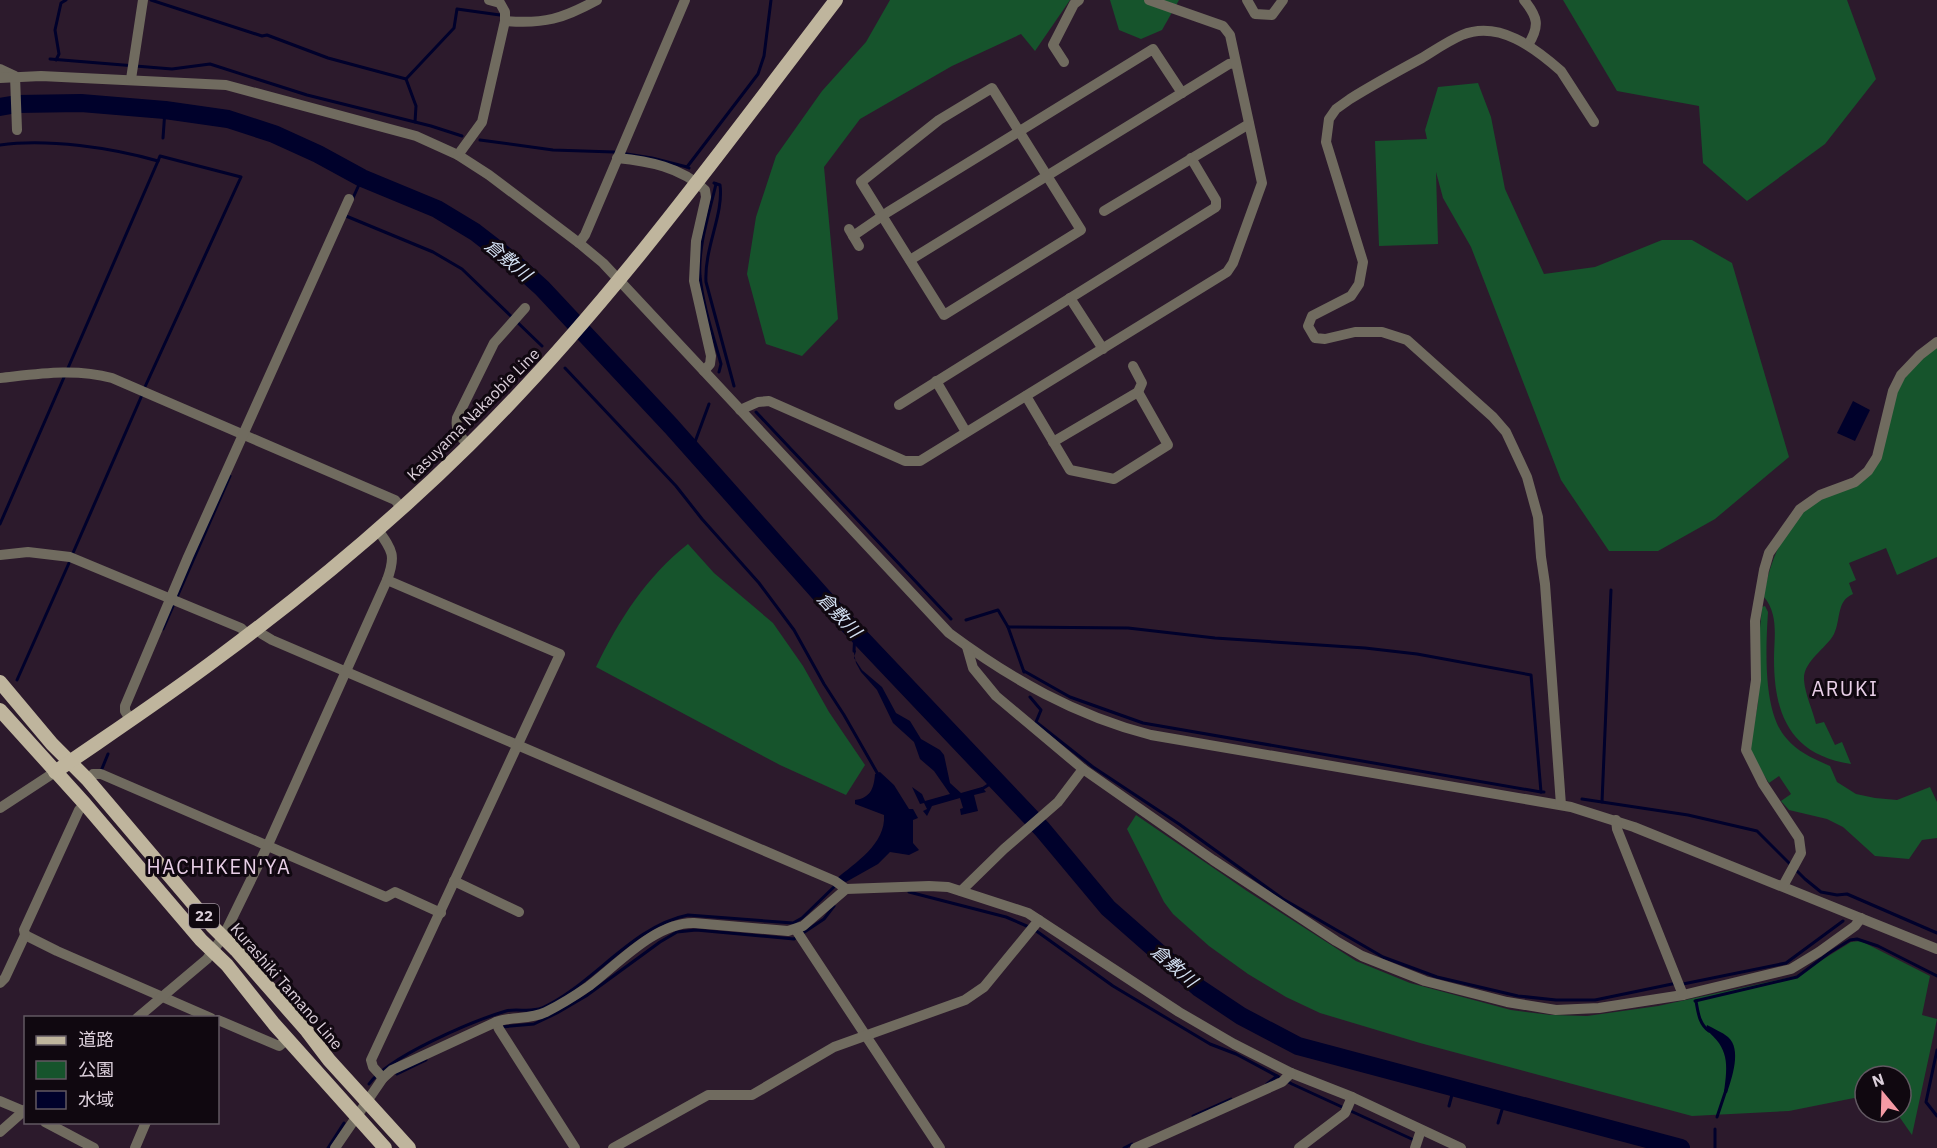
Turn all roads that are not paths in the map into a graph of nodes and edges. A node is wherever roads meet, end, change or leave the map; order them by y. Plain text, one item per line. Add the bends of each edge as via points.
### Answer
1 (489, 0) edge
2 (597, 0) edge
3 (685, 0) edge
4 (836, 0) edge
5 (1079, 0) edge
6 (1149, 0) edge
7 (1247, 0) edge
8 (1283, 0) edge
9 (1524, 0) edge
10 (140, 1) edge
11 (505, 21) junction
12 (1528, 45) junction
13 (1064, 62) dead end
14 (1235, 63) junction
15 (0, 69) edge
16 (132, 70) junction
17 (0, 78) edge
18 (15, 81) junction
19 (1182, 93) junction
20 (1594, 122) dead end
21 (1249, 124) junction
22 (17, 129) dead end
23 (1019, 131) junction
24 (619, 154) junction
25 (458, 155) junction
26 (1191, 158) junction
27 (1047, 176) junction
28 (697, 183) junction
29 (349, 200) dead end
30 (1104, 211) dead end
31 (883, 217) junction
32 (579, 243) junction
33 (859, 246) dead end
34 (910, 260) junction
35 (620, 281) junction
36 (1070, 298) junction
37 (518, 315) dead end
38 (1937, 342) edge
39 (1103, 349) junction
40 (1133, 366) dead end
41 (704, 371) junction
42 (0, 376) edge
43 (936, 381) junction
44 (1138, 392) junction
45 (1026, 396) junction
46 (899, 405) dead end
47 (740, 410) junction
48 (966, 432) junction
49 (247, 436) junction
50 (1053, 442) junction
51 (469, 445) junction
52 (402, 508) junction
53 (378, 530) junction
54 (0, 555) edge
55 (387, 580) junction
56 (175, 600) junction
57 (253, 632) junction
58 (967, 647) junction
59 (345, 672) junction
60 (0, 681) edge
61 (0, 711) edge
62 (130, 720) junction
63 (518, 745) junction
64 (70, 762) junction
65 (1083, 769) junction
66 (56, 772) junction
67 (93, 774) dead end
68 (86, 804) junction
69 (1561, 805) junction
70 (0, 808) edge
71 (1616, 820) junction
72 (267, 847) junction
73 (454, 881) junction
74 (840, 885) junction
75 (1783, 886) junction
76 (961, 891) junction
77 (519, 912) dead end
78 (441, 913) junction
79 (1861, 918) junction
80 (1035, 926) junction
81 (799, 934) junction
82 (25, 935) junction
83 (223, 937) junction
84 (1937, 949) edge
85 (213, 952) junction
86 (1, 983) edge
87 (1682, 988) junction
88 (162, 997) junction
89 (195, 1015) edge
90 (138, 1016) edge
91 (219, 1020) edge
92 (497, 1026) junction
93 (865, 1036) junction
94 (288, 1039) junction
95 (380, 1074) junction
96 (1287, 1078) junction
97 (0, 1101) edge
98 (367, 1101) junction
99 (1348, 1106) junction
100 (24, 1111) edge
101 (24, 1112) edge
102 (357, 1115) junction
103 (49, 1124) edge
104 (145, 1124) edge
105 (0, 1132) edge
106 (1418, 1141) edge
107 (94, 1148) edge
108 (135, 1148) edge
109 (335, 1148) edge
110 (385, 1148) edge
111 (409, 1148) edge
112 (575, 1148) edge
113 (613, 1148) edge
114 (940, 1148) edge
115 (1135, 1148) edge
116 (1299, 1148) edge
117 (1461, 1148) edge

1 - 11 street via 500,3
2 - 11 street via 572,14 546,21
3 - 24 street
4 - 28 main road, Kasuyama Nakaobie Line
5 - 13 street via 1053,45
6 - 14 street via 1223,26 1230,35
7 - 8 street via 1255,14 1272,15
9 - 12 street via 1537,23
10 - 16 street
11 - 25 street via 482,122
12 - 20 street via 1560,71
12 - 69 street via 1504,34 1462,35 1336,109 1329,118 1326,142 1363,262 1359,284 1351,296 1312,316 1308,326 1315,338 1382,332 1407,340 1506,432 1527,477 1538,517
14 - 19 street
14 - 21 street
15 - 18 street
16 - 18 street
16 - 25 street via 244,89 416,136
17 - 18 street
18 - 22 street
19 - 23 street via 1153,49
19 - 27 street
21 - 26 street
21 - 39 street via 1262,183 1233,263 1227,272
23 - 27 street
23 - 31 street
23 - 31 street via 992,88 939,120 861,182
24 - 28 street via 659,165
24 - 32 street
25 - 32 street
26 - 30 street
26 - 36 street via 1216,200 1216,207
27 - 34 street
27 - 34 street via 1081,230 944,315
28 - 35 main road, Kasuyama Nakaobie Line
28 - 41 street via 705,190 706,198 696,241 694,280 711,356 711,364
29 - 49 street
31 - 33 street via 851,233
31 - 34 street
32 - 35 street
35 - 41 street
35 - 51 main road, Kasuyama Nakaobie Line
36 - 39 street
36 - 43 street
37 - 51 street via 494,343 457,418 460,437
38 - 75 street via 1907,367 1893,391 1877,457 1868,471 1855,482 1820,495 1800,509 1769,554 1764,570 1755,621 1756,680 1746,750 1799,838 1801,853
39 - 45 street
40 - 44 street via 1142,383
41 - 47 street
42 - 49 street via 67,371 99,374
43 - 46 street
43 - 48 street
44 - 50 street
44 - 50 street via 1168,445 1114,479 1070,470
45 - 48 street
45 - 50 street
47 - 48 street via 769,401 912,463
47 - 58 street via 931,615
49 - 52 street via 394,500
49 - 56 street via 188,557
51 - 52 main road, Kasuyama Nakaobie Line
52 - 53 main road, Kasuyama Nakaobie Line
53 - 55 street via 393,554
53 - 57 main road, Kasuyama Nakaobie Line
54 - 56 street via 38,553 70,557
55 - 59 street
55 - 63 street via 560,654
56 - 57 street
56 - 62 street via 125,706
57 - 59 street
57 - 62 main road, Kasuyama Nakaobie Line
58 - 65 street via 973,668 996,696
58 - 69 street via 1057,702 1121,728
59 - 63 street
59 - 72 street
60 - 64 main road, Kurashiki Tamano Line / 22
61 - 66 main road, Kurashiki Tamano Line / 22
62 - 64 main road, Kasuyama Nakaobie Line
63 - 73 street
63 - 74 street
64 - 66 main road, Kasuyama Nakaobie Line
64 - 83 main road, Kurashiki Tamano Line / 22
65 - 76 street via 1058,802
65 - 87 street via 1281,906 1362,956 1392,969 1486,997 1556,1010 1599,1008
66 - 68 main road, Kurashiki Tamano Line / 22
66 - 70 street
67 - 72 street via 101,774
68 - 82 street via 70,828
68 - 85 main road, Kurashiki Tamano Line / 22
69 - 71 street
71 - 75 street
71 - 87 street
72 - 78 street via 386,897 394,892
72 - 83 street
73 - 77 street
73 - 78 street
74 - 76 street via 929,886
74 - 81 street
75 - 79 street
76 - 80 street via 1015,908
78 - 95 street via 371,1060
79 - 84 street
79 - 87 street via 1791,969
80 - 93 street via 984,987 965,1000
80 - 96 street
81 - 92 street via 694,923 677,925 645,942 589,986 545,1013 507,1018
81 - 93 street
82 - 86 street
82 - 88 street
83 - 85 street
83 - 98 main road, Kurashiki Tamano Line / 22
85 - 88 street
85 - 94 main road, Kurashiki Tamano Line / 22
88 - 89 street
88 - 90 street
91 - 94 street via 279,1046
92 - 95 street
92 - 112 street
93 - 113 street via 825,1052 752,1095 708,1095
93 - 114 street
94 - 102 main road, Kurashiki Tamano Line / 22
95 - 98 street
96 - 99 street
96 - 115 street
97 - 100 street
98 - 102 street
98 - 111 main road, Kurashiki Tamano Line / 22
99 - 106 street
99 - 116 street
101 - 105 street
102 - 109 street
102 - 110 main road, Kurashiki Tamano Line / 22
103 - 107 street
104 - 108 street
106 - 117 street

